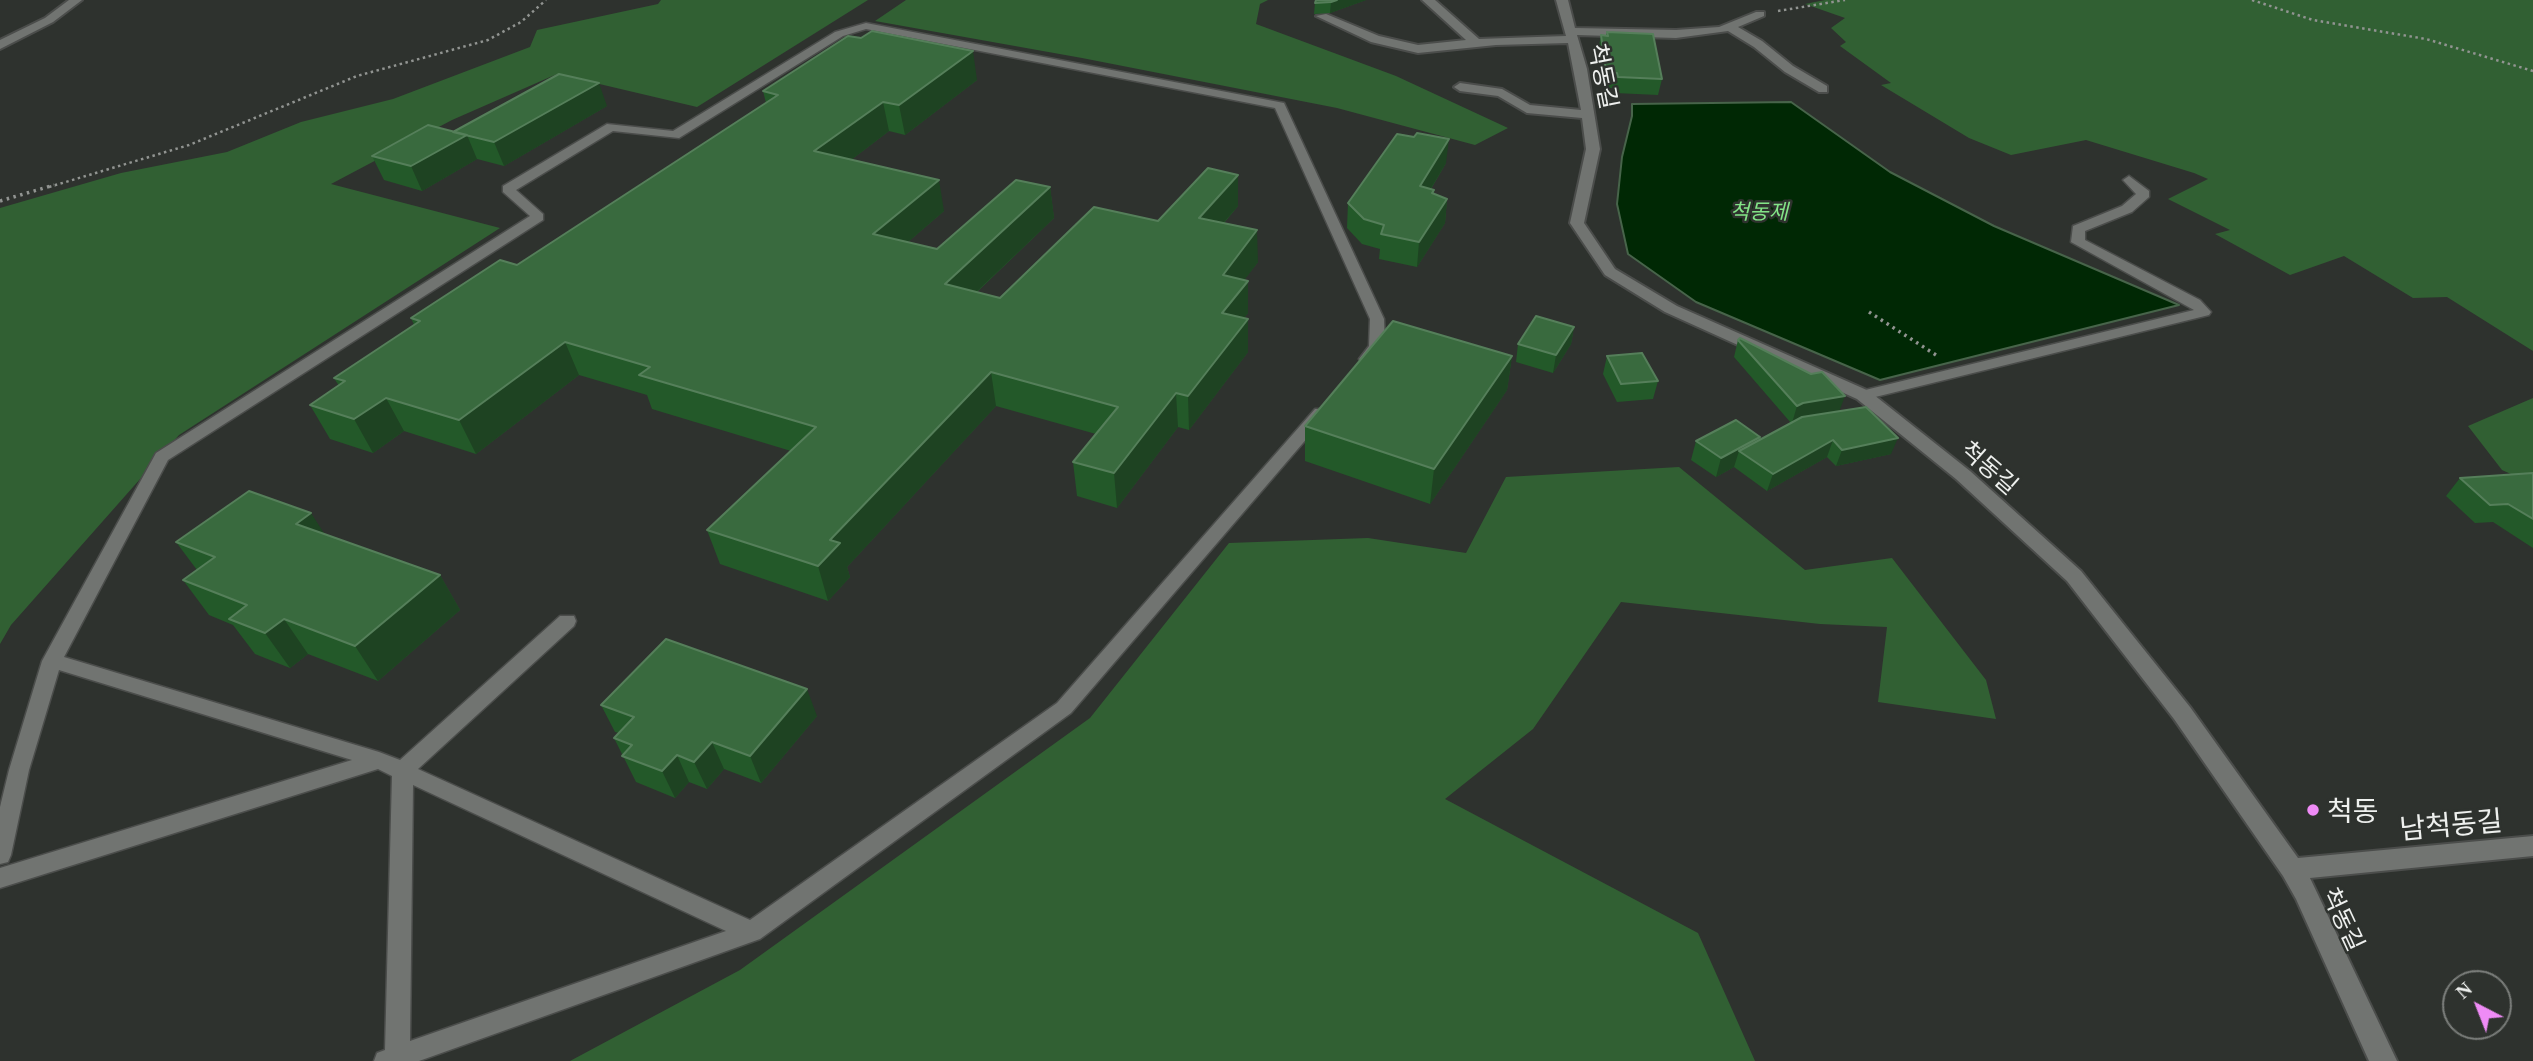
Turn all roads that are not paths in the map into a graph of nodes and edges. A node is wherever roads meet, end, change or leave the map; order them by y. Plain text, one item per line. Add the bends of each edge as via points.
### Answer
1 (76, 0) edge
2 (1428, 0) edge
3 (1562, 0) edge
4 (1760, 14) road end
5 (1322, 16) edge
6 (1729, 27) junction
7 (1572, 35) junction
8 (1476, 43) junction
9 (0, 45) edge
10 (1460, 87) dead end
11 (1823, 89) dead end
12 (1588, 115) junction
13 (2129, 180) dead end
14 (1359, 368) edge
15 (1863, 396) junction
16 (1332, 399) edge
17 (1883, 412) junction
18 (1859, 416) edge
19 (567, 621) dead end
20 (52, 661) junction
21 (379, 760) junction
22 (402, 771) junction
23 (2533, 846) edge
24 (0, 855) edge
25 (2292, 869) junction
26 (0, 878) edge
27 (752, 932) junction
28 (391, 1059) edge
29 (2383, 1061) edge

1 - 9 street
2 - 8 street
3 - 7 street, 척동길
4 - 6 street
5 - 8 street via 1374,39 1418,49
6 - 7 street via 1676,34
6 - 11 street
7 - 8 street
7 - 12 street, 척동길
10 - 12 street via 1502,93 1527,110
12 - 15 street, 척동길 via 1593,149 1577,223 1610,272 1671,309
13 - 15 lane via 2144,194 2127,209 2078,229 2078,242 2204,312
14 - 20 lane via 1377,347 1377,319 1280,104 866,26 839,34 675,135 611,127 508,189 538,217 162,457
15 - 17 street, 척동길
16 - 27 lane via 1064,708
17 - 18 lane
17 - 25 street, 척동길 via 1963,475 2074,576 2182,713
19 - 22 lane
20 - 21 lane
20 - 24 lane via 19,770
21 - 22 lane
21 - 26 lane
22 - 27 lane
22 - 28 lane
23 - 25 street, 남척동길
25 - 29 street, 척동길
27 - 28 lane

